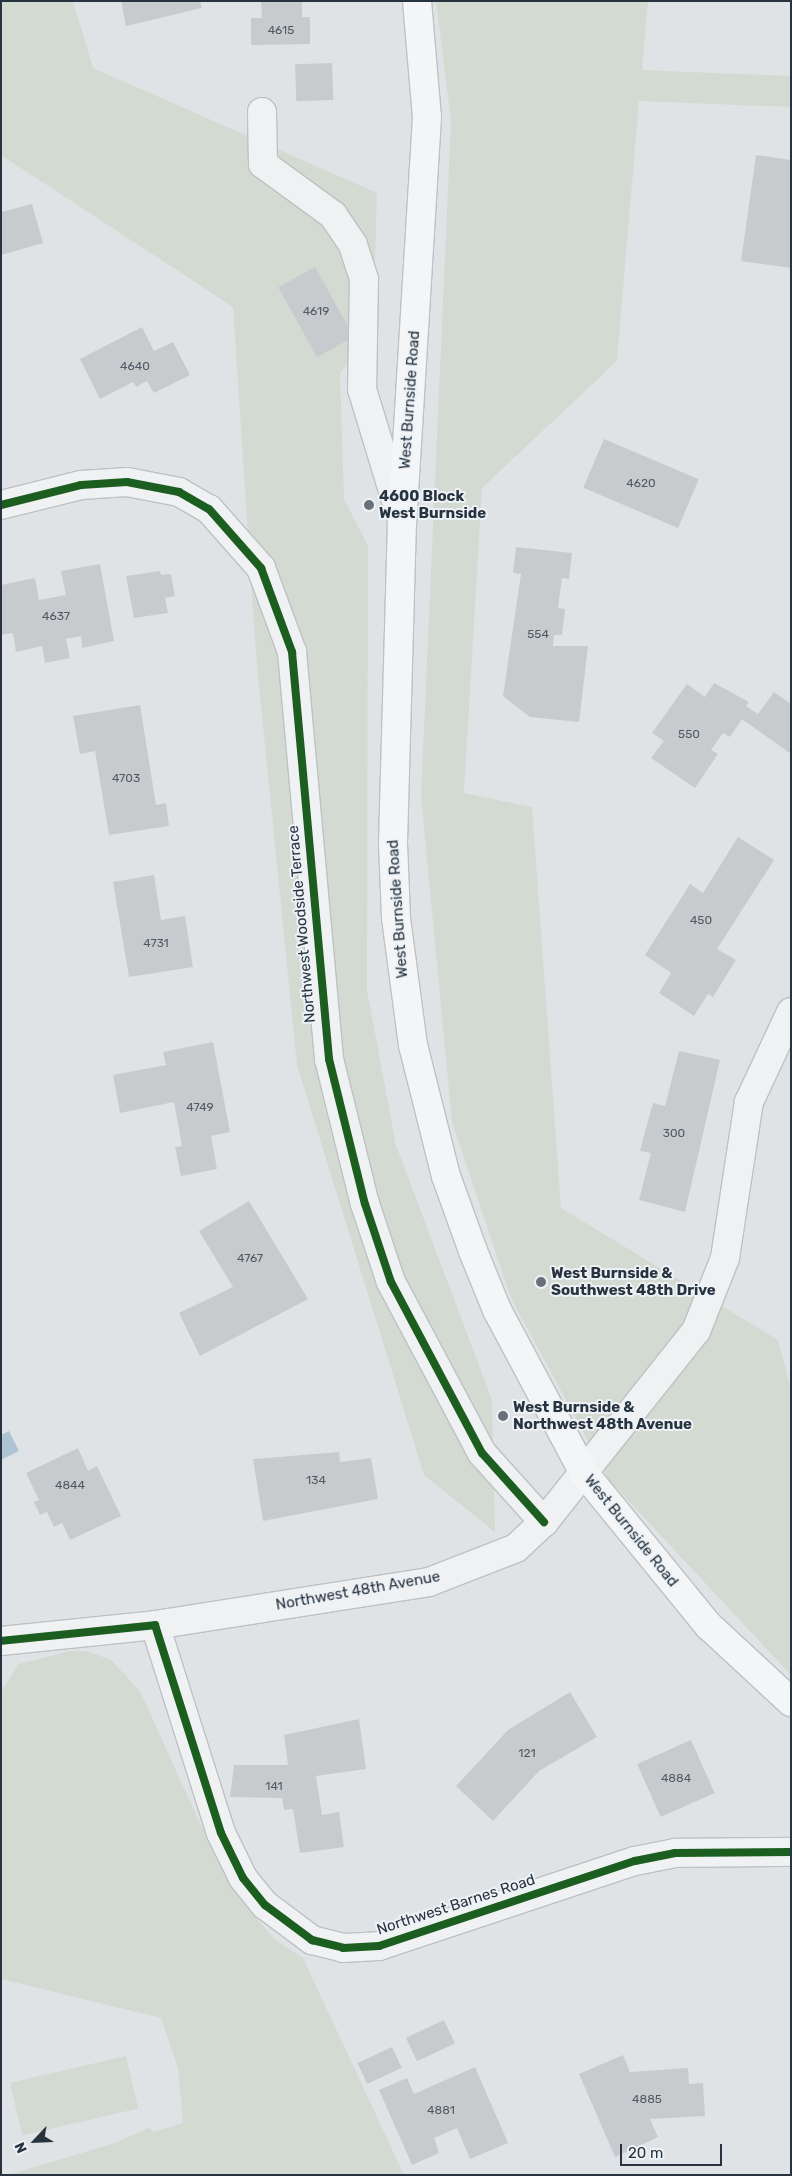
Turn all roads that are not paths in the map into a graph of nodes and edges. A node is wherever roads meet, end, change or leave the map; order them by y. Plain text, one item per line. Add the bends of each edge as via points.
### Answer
1 (417, 1) edge
2 (262, 112) dead end
3 (1, 505) edge
4 (402, 521) junction
5 (791, 1012) edge
6 (584, 1473) junction
7 (544, 1522) junction
8 (155, 1625) junction
9 (1, 1642) edge
10 (791, 1702) edge
11 (791, 1852) edge

1 - 4 main road, West Burnside Road via 427,117
2 - 4 street via 263,164 333,214 353,246 364,279 362,389
3 - 7 street, Northwest Woodside Terrace via 81,485 118,482 178,492 209,509 261,568 292,652 319,978 329,1059 357,1178 391,1282 429,1357 482,1453
4 - 6 main road, West Burnside Road via 393,843 396,918 413,1045 446,1176 473,1251 498,1310
5 - 6 street, Northwest 48th Avenue via 749,1102 726,1258 696,1331
6 - 7 street, Northwest 48th Avenue
6 - 10 main road, West Burnside Road via 709,1626
7 - 8 street, Northwest 48th Avenue via 516,1548 429,1582
8 - 9 street
8 - 11 street, Northwest Barnes Road via 221,1833 243,1878 265,1905 312,1940 344,1948 379,1946 634,1861 675,1853

